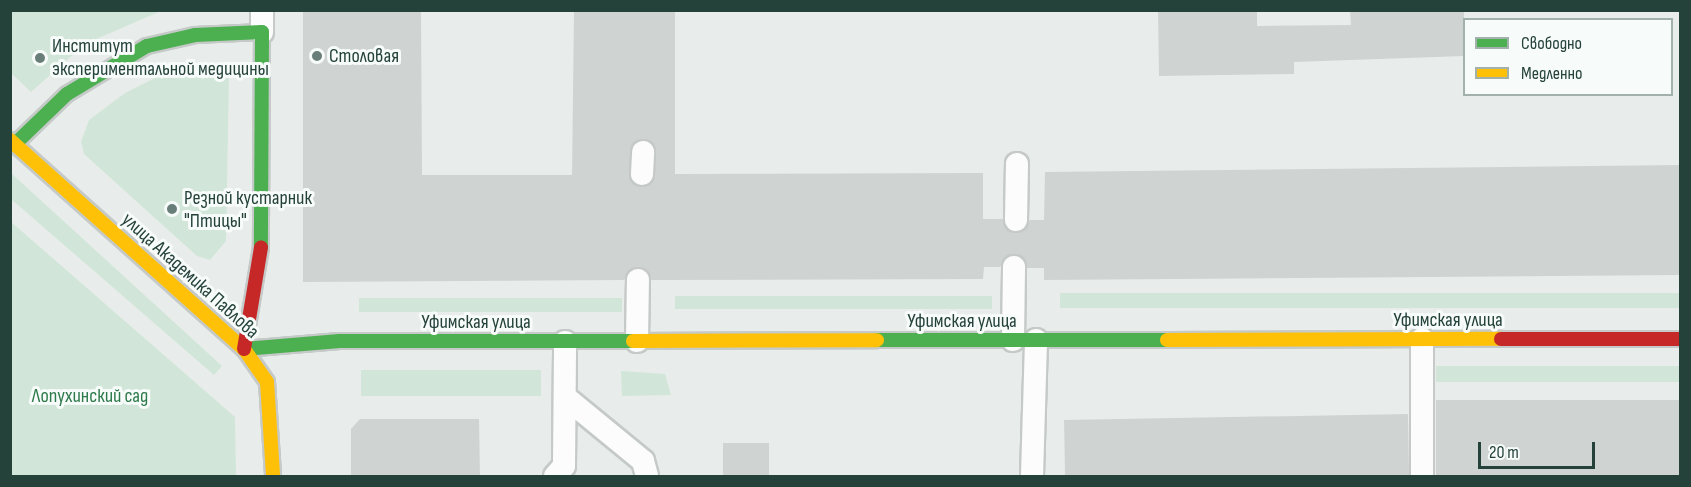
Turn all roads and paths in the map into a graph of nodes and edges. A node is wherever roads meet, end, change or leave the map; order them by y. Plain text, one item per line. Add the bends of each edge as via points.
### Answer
1 (262, 21) edge
2 (13, 142) edge
3 (1017, 164) dead end
4 (1016, 220) dead end
5 (1014, 267) dead end
6 (638, 280) dead end
7 (1422, 339) junction
8 (1680, 339) edge
9 (1013, 340) junction
10 (1036, 340) junction
11 (638, 341) junction
12 (565, 342) junction
13 (244, 349) junction
14 (566, 397) junction
15 (273, 477) edge
16 (555, 477) edge
17 (647, 477) edge
18 (1032, 477) edge
19 (1422, 477) edge

1 - 2 street via 147,46 67,94
1 - 13 street via 261,266
2 - 13 street, улица Академика Павлова
3 - 4 lane
5 - 9 lane
6 - 11 lane
7 - 8 street, Уфимская улица
7 - 10 street, Уфимская улица
7 - 19 lane
9 - 10 street, Уфимская улица
9 - 11 street, Уфимская улица
10 - 18 lane
11 - 12 street, Уфимская улица
12 - 13 street, Уфимская улица via 289,342
12 - 14 lane
13 - 15 street, улица Академика Павлова via 267,382
14 - 16 lane via 564,466
14 - 17 lane via 635,453

